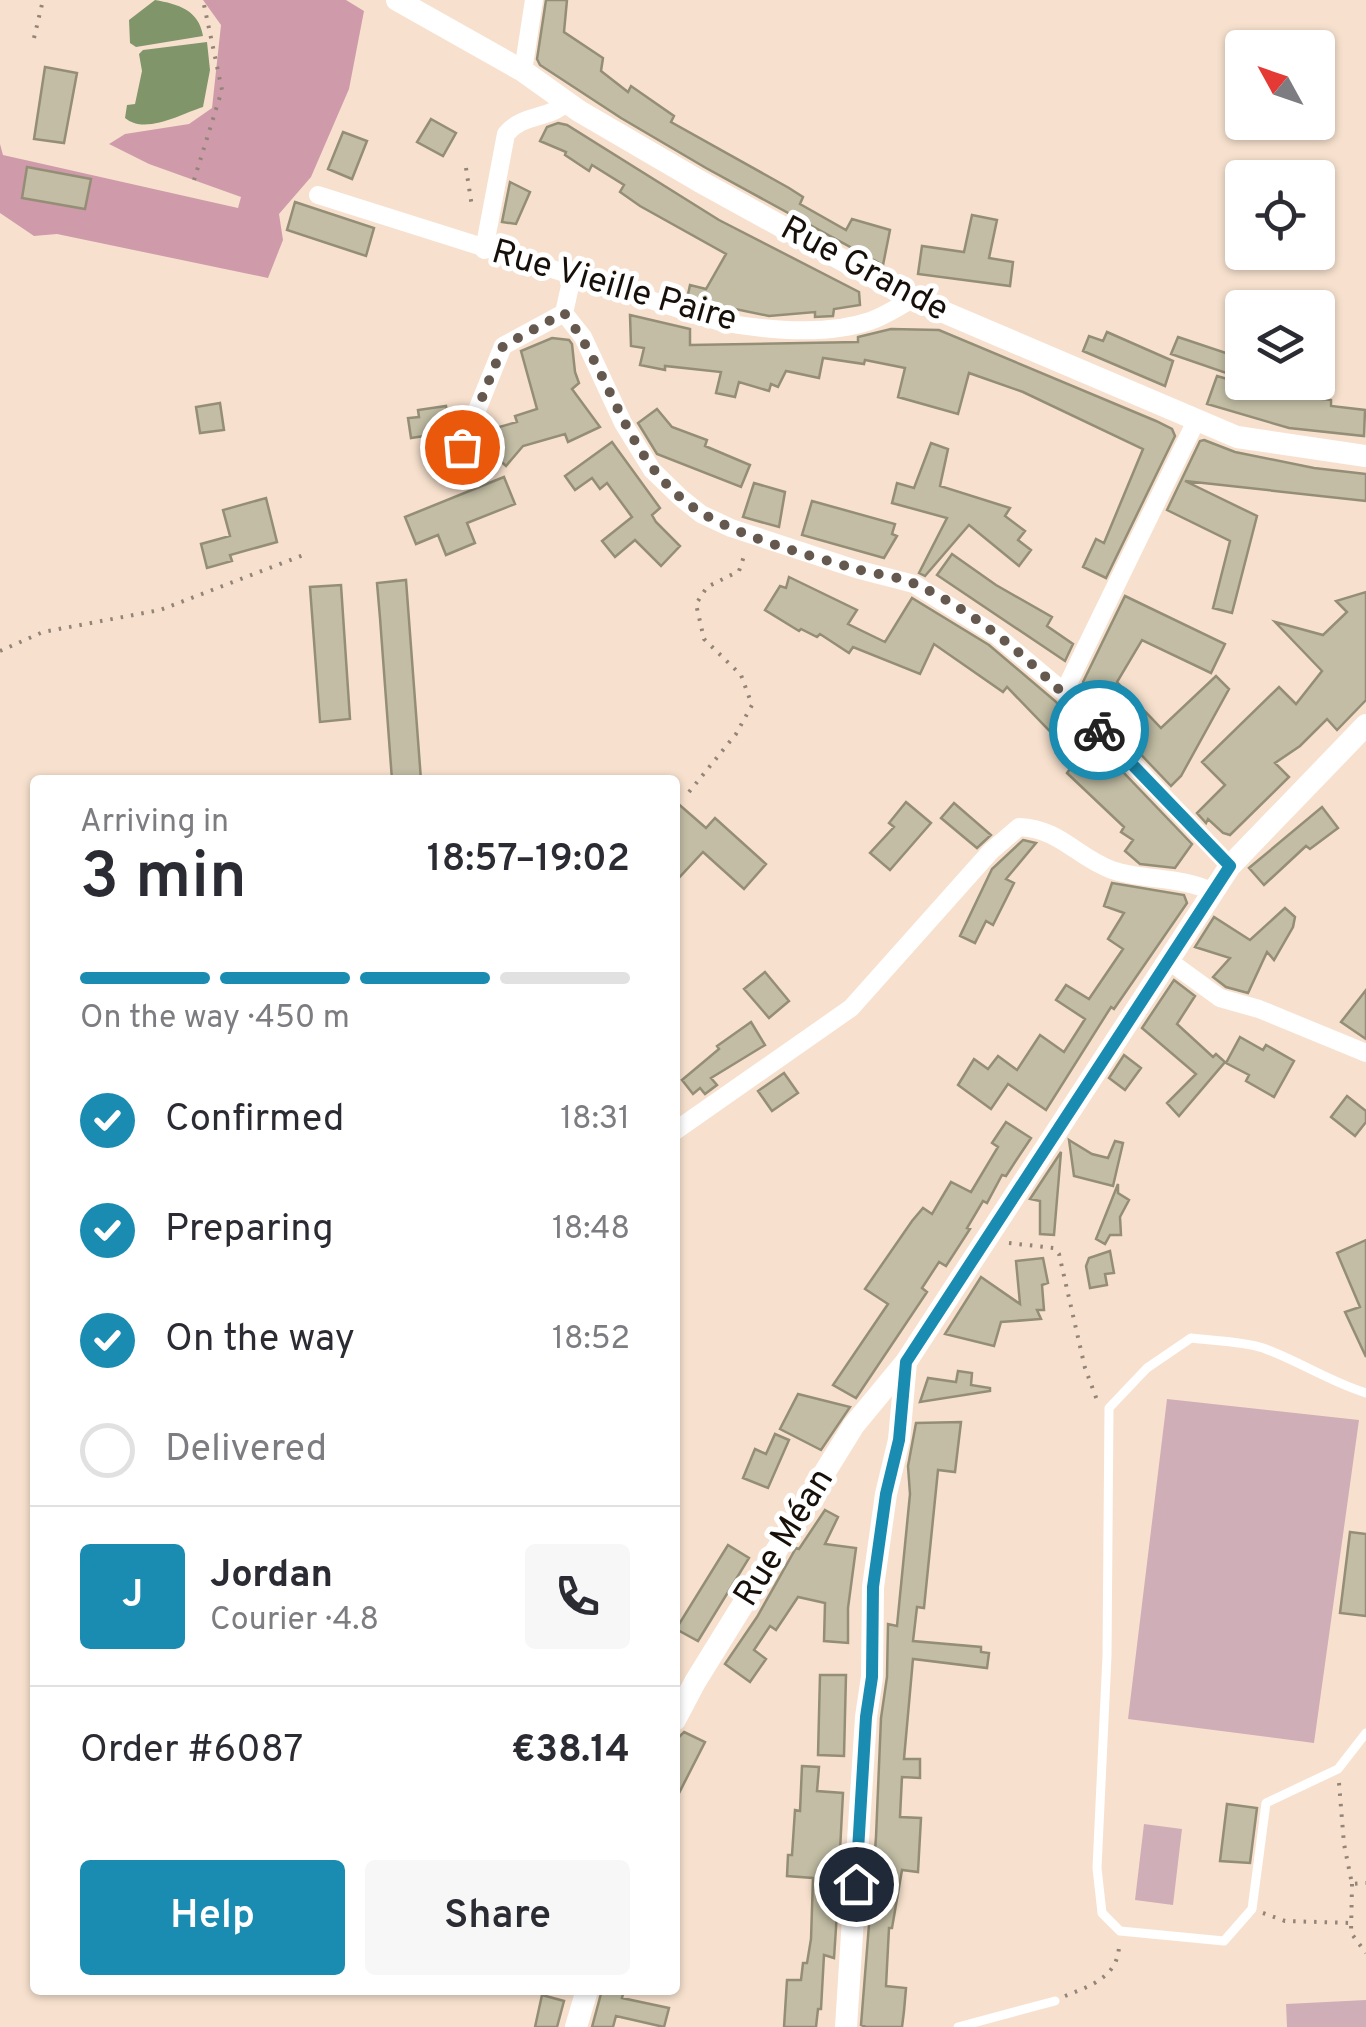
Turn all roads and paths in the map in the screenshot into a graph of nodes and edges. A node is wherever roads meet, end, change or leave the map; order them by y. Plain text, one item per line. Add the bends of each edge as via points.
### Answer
1 (44, 0) edge
2 (203, 0) edge
3 (397, 0) edge
4 (534, 0) edge
5 (34, 38) dead end
6 (523, 71) junction
7 (567, 102) junction
8 (194, 180) dead end
9 (318, 195) dead end
10 (484, 250) junction
11 (572, 277) junction
12 (913, 300) junction
13 (566, 304) junction
14 (1198, 419) junction
15 (1366, 456) edge
16 (463, 466) dead end
17 (751, 535) junction
18 (306, 554) dead end
19 (0, 651) edge
20 (1064, 692) junction
21 (1366, 724) edge
22 (689, 792) dead end
23 (1230, 866) junction
24 (1213, 892) junction
25 (1169, 961) junction
26 (1366, 1054) edge
27 (680, 1128) edge
28 (990, 1230) junction
29 (906, 1362) junction
30 (1366, 1393) edge
31 (1097, 1400) dead end
32 (680, 1710) edge
33 (1366, 1732) edge
34 (1338, 1768) junction
35 (1352, 1884) junction
36 (1366, 1884) edge
37 (1252, 1909) junction
38 (1352, 1923) junction
39 (1120, 1931) junction
40 (1366, 1954) edge
41 (586, 1995) edge
42 (1056, 2000) joint
43 (576, 2027) edge
44 (846, 2027) edge
45 (958, 2027) edge

1 - 5 path
2 - 8 path via 222,90
3 - 6 street, Rue Grande
4 - 6 street
6 - 7 street, Rue Grande
7 - 10 street via 506,134
7 - 12 street, Rue Grande
9 - 10 street, Rue Vieille Paire
10 - 11 street, Rue Vieille Paire
11 - 12 street, Rue Vieille Paire via 770,331 869,322
11 - 13 street
12 - 14 street, Rue Grande
13 - 16 street via 503,346 462,447
13 - 17 street via 622,423 652,470 702,514
14 - 15 street, Rue Grande via 1237,437
14 - 20 street
17 - 20 street via 914,584 996,635
17 - 22 path via 739,571 707,587 696,604 704,638 741,676 752,704
18 - 19 path via 160,610 43,632
20 - 23 street
21 - 23 street, Rue Méan
23 - 24 street, Rue Méan
24 - 25 street, Rue Méan
24 - 27 street via 1107,868 1059,836 1019,827 851,1008
25 - 26 street via 1220,998
25 - 28 street, Rue Méan
28 - 29 street, Rue Méan
28 - 31 path via 1013,1246 1054,1248 1059,1254
29 - 32 street, Rue Méan via 854,1425
29 - 44 street via 873,1587
30 - 39 lane via 1259,1346 1192,1338 1148,1368 1109,1408 1107,1656 1096,1868 1102,1913
33 - 34 lane
34 - 35 path
34 - 37 lane via 1266,1803
35 - 36 path
35 - 38 path
37 - 38 path via 1285,1921
37 - 39 lane via 1224,1941
38 - 40 path via 1351,1933
39 - 42 path via 1119,1955 1103,1981
41 - 43 street
42 - 45 lane

